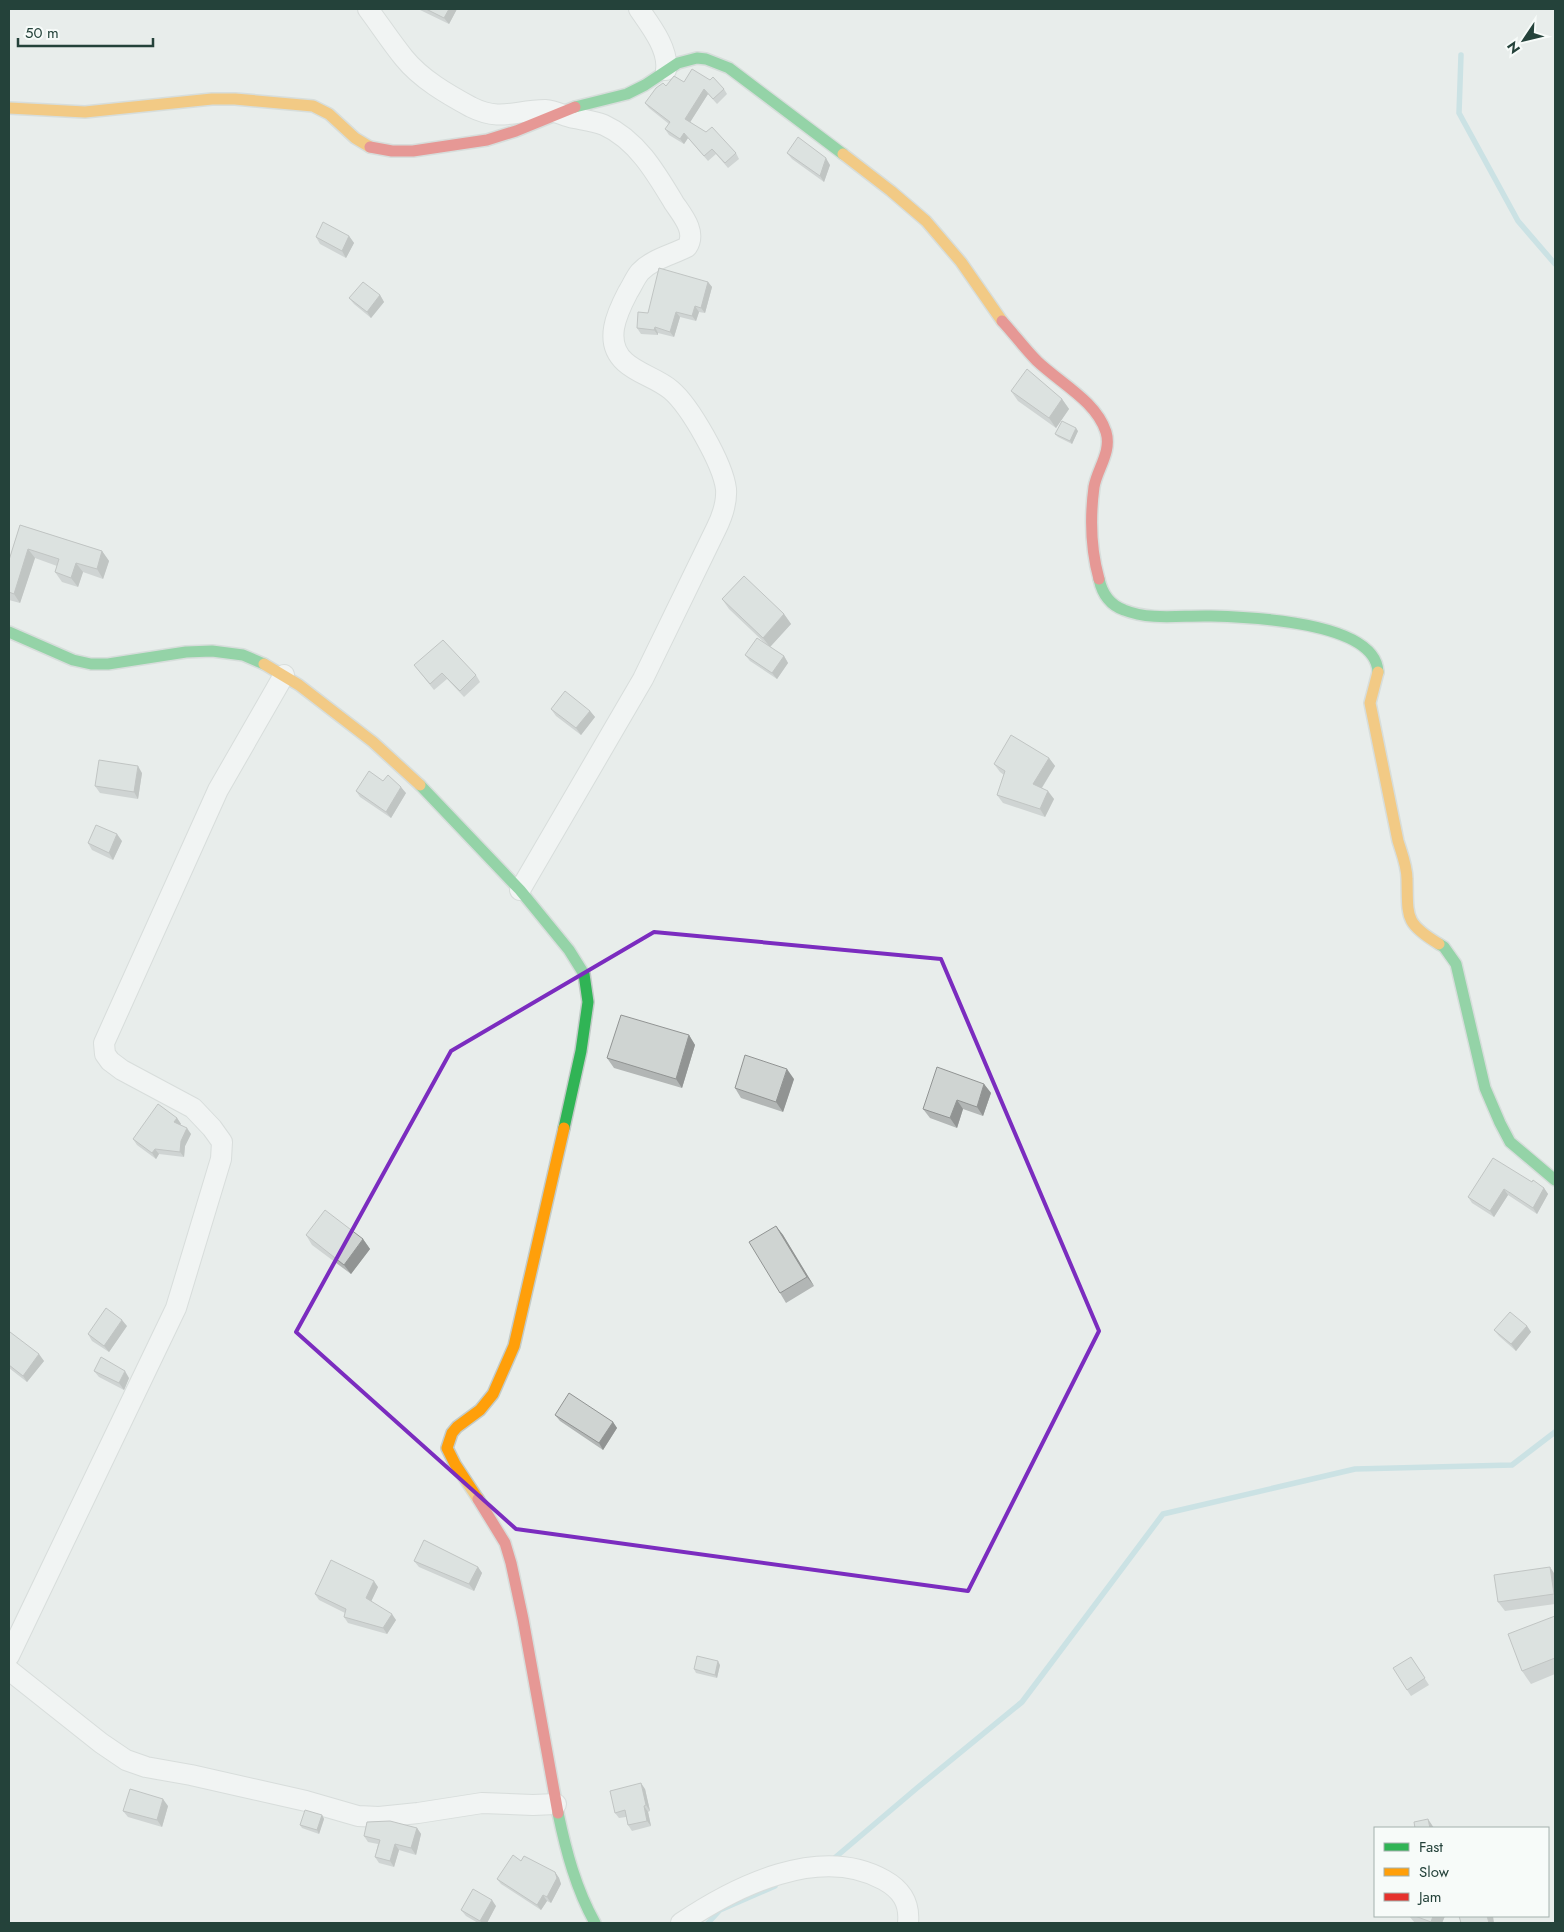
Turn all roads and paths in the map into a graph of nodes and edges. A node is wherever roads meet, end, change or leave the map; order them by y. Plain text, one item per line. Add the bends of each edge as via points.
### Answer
1 (368, 9) edge
2 (639, 9) edge
3 (666, 70) junction
4 (9, 108) edge
5 (558, 112) junction
6 (9, 632) edge
7 (284, 675) junction
8 (520, 890) junction
9 (1555, 1180) edge
10 (9, 1656) edge
11 (9, 1670) edge
12 (556, 1804) junction
13 (595, 1923) edge
14 (681, 1923) edge
15 (908, 1923) edge

1 - 5 street via 416,70 473,108 491,115 545,110
2 - 3 street via 663,49
3 - 5 street via 655,80 627,94
3 - 9 street via 697,58 721,63 911,206 937,232 1037,361 1089,405 1107,437 1105,456 1094,489 1094,561 1100,587 1114,605 1132,612 1173,618 1247,617 1306,625 1354,640 1370,651 1376,660 1378,679 1370,703 1407,878 1408,913 1416,928 1444,947 1456,964 1485,1088 1510,1142
4 - 5 street via 85,112 212,99 313,106 333,116 362,144 385,151 409,151 491,139
5 - 8 street via 602,124 629,140 644,157 687,223 691,238 687,247 647,266 633,283 616,314 614,340 624,362 670,389 688,409 702,432 726,488 722,517 644,678
6 - 7 street via 73,660 91,664 212,651 243,655
7 - 8 street via 380,748 420,785
7 - 10 street via 218,790 104,1043 105,1054 122,1070 193,1108 222,1142 221,1159 176,1308
8 - 12 street via 578,962 587,989 587,1010 581,1051 514,1346 493,1394 480,1410 457,1427 447,1448 505,1543 523,1619
11 - 12 street via 101,1743 126,1760 146,1767 306,1801 358,1816 418,1813 482,1803
12 - 13 street via 573,1873
14 - 15 street via 751,1885 809,1867 840,1866 859,1869 892,1885 903,1896 909,1909

